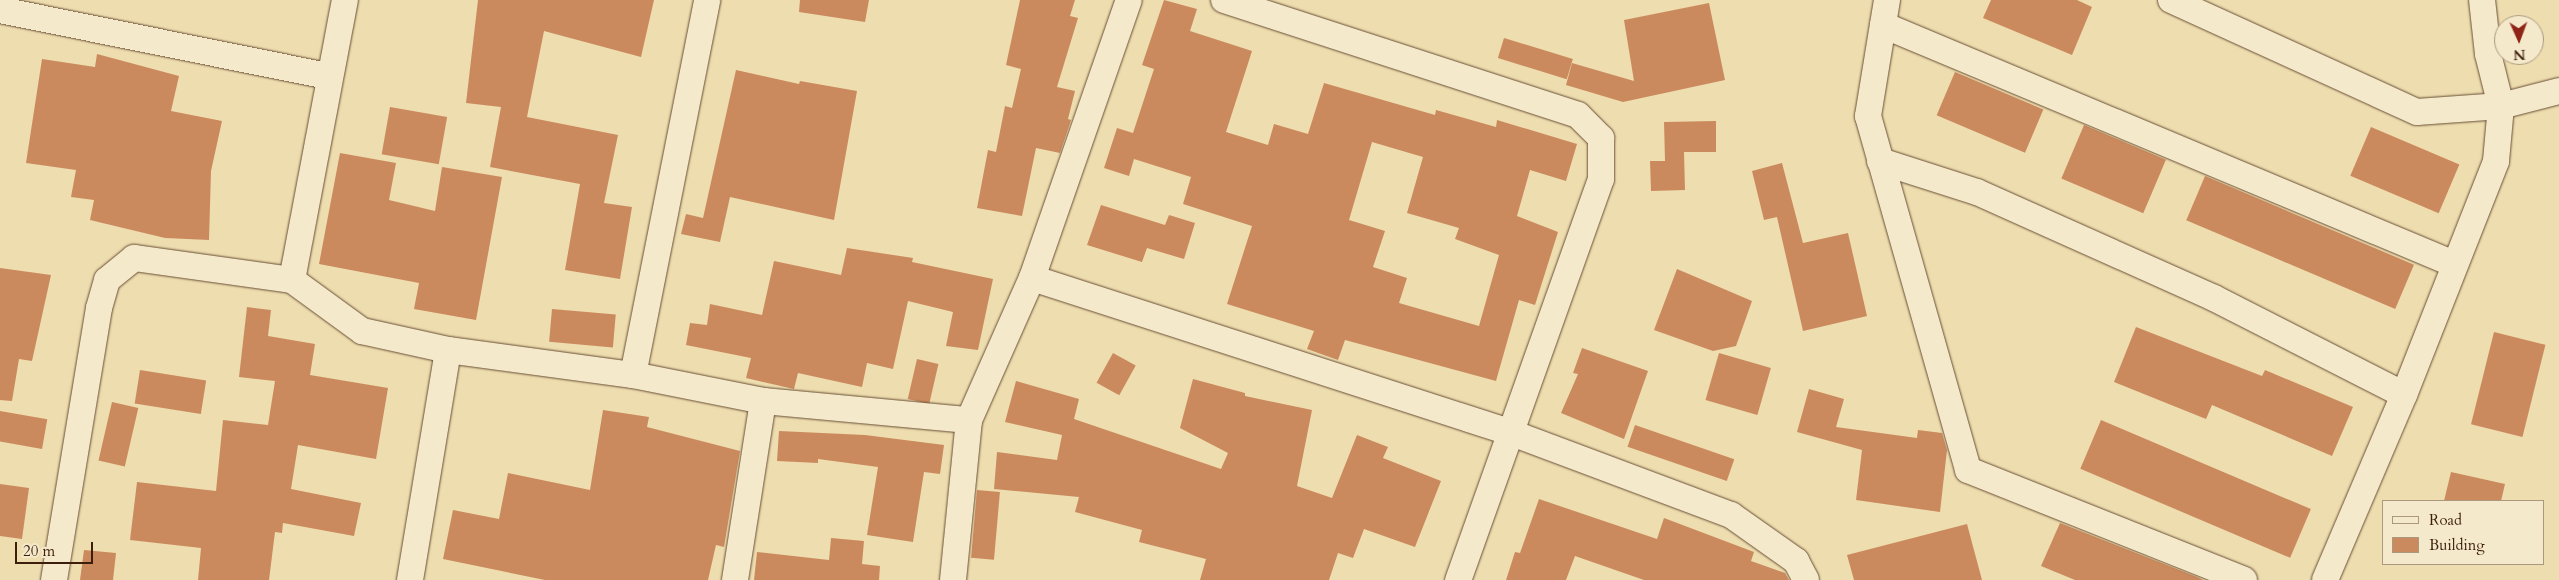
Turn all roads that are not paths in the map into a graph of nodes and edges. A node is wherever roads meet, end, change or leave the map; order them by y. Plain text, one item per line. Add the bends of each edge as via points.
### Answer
1 (345, 0) edge
2 (707, 0) edge
3 (1129, 0) edge
4 (1224, 0) edge
5 (2172, 0) edge
6 (2482, 0) edge
7 (0, 10) edge
8 (1885, 12) edge
9 (328, 76) junction
10 (2559, 91) edge
11 (2501, 106) junction
12 (1880, 161) junction
13 (2454, 264) junction
14 (1032, 278) junction
15 (292, 280) junction
16 (448, 350) junction
17 (633, 375) junction
18 (2404, 395) junction
19 (763, 401) junction
20 (969, 420) junction
21 (1509, 432) junction
22 (1797, 574) edge
23 (54, 580) edge
24 (410, 580) edge
25 (735, 580) edge
26 (953, 580) edge
27 (1458, 580) edge
28 (2244, 580) edge
29 (2324, 580) edge

1 - 9 street
2 - 17 street
3 - 14 street
4 - 21 street via 1578,115 1601,138 1601,179
5 - 11 street via 2417,112
6 - 11 street via 2488,54
7 - 9 street
8 - 12 street via 1868,116
8 - 13 street
9 - 15 street
10 - 11 street
11 - 13 street via 2496,161
12 - 18 street via 1976,192 2186,285
12 - 28 street via 1968,470
13 - 18 street
14 - 20 street
14 - 21 street
15 - 16 street via 362,331
15 - 23 street via 134,258 107,280
16 - 17 street
16 - 24 street
17 - 19 street
18 - 29 street
19 - 20 street
19 - 25 street
20 - 26 street
21 - 22 street via 1731,515
21 - 27 street

